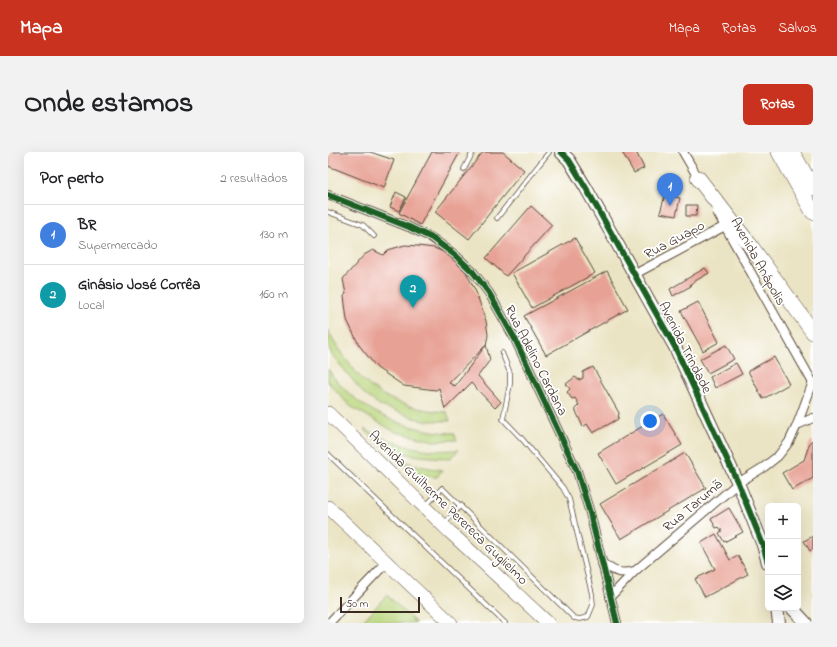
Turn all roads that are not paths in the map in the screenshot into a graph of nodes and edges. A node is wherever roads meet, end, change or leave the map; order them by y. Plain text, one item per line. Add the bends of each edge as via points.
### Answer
1 (473, 152) edge
2 (550, 152) edge
3 (561, 152) edge
4 (684, 152) edge
5 (779, 152) edge
6 (792, 152) edge
7 (464, 169) dead end
8 (698, 178) junction
9 (813, 188) edge
10 (328, 195) edge
11 (328, 212) edge
12 (813, 212) edge
13 (497, 218) dead end
14 (725, 226) junction
15 (374, 236) dead end
16 (635, 274) junction
17 (813, 332) edge
18 (502, 353) dead end
19 (813, 383) edge
20 (328, 413) edge
21 (813, 418) edge
22 (797, 426) junction
23 (328, 454) edge
24 (738, 483) junction
25 (461, 506) junction
26 (328, 507) edge
27 (425, 507) junction
28 (443, 525) junction
29 (765, 552) edge
30 (387, 562) junction
31 (602, 563) junction
32 (635, 570) junction
33 (610, 597) junction
34 (777, 611) edge
35 (795, 611) edge
36 (329, 623) edge
37 (451, 623) edge
38 (505, 623) edge
39 (548, 623) edge
40 (617, 623) edge
41 (779, 623) edge
42 (806, 623) edge

1 - 7 lane
2 - 13 lane
3 - 16 street, Avenida Trindade via 569,160 586,188
4 - 8 street, Avenida Anápolis
5 - 12 highway
6 - 9 highway
8 - 14 street, Avenida Anápolis
8 - 17 highway via 750,244
10 - 31 street, Rua Adelino Cardana via 432,238 473,272 489,293 515,339 577,471
11 - 15 lane via 363,225
14 - 16 street, Rua Guapo
14 - 19 street, Avenida Anápolis
16 - 24 street, Avenida Trindade via 675,347
18 - 25 lane via 510,373 503,420 523,440 563,488 569,499 592,594 593,605 588,617 574,618
19 - 22 street, Rua Tarumã
20 - 27 main road, Avenida Guilherme Perereca Guglielmo
21 - 22 street
22 - 24 street, Rua Tarumã via 778,456
23 - 38 lane
24 - 29 street, Avenida Trindade
24 - 32 street, Rua Tarumã
25 - 27 lane via 442,488
25 - 28 lane
26 - 30 main road
27 - 28 main road, Avenida Guilherme Perereca Guglielmo
28 - 39 main road, Avenida Guilherme Perereca Guglielmo
30 - 36 street
30 - 37 main road
31 - 32 street via 617,572
31 - 33 street, Rua Adelino Cardana
32 - 33 street, Rua Tarumã
33 - 40 street, Rua Adelino Cardana
34 - 41 street
35 - 42 street

